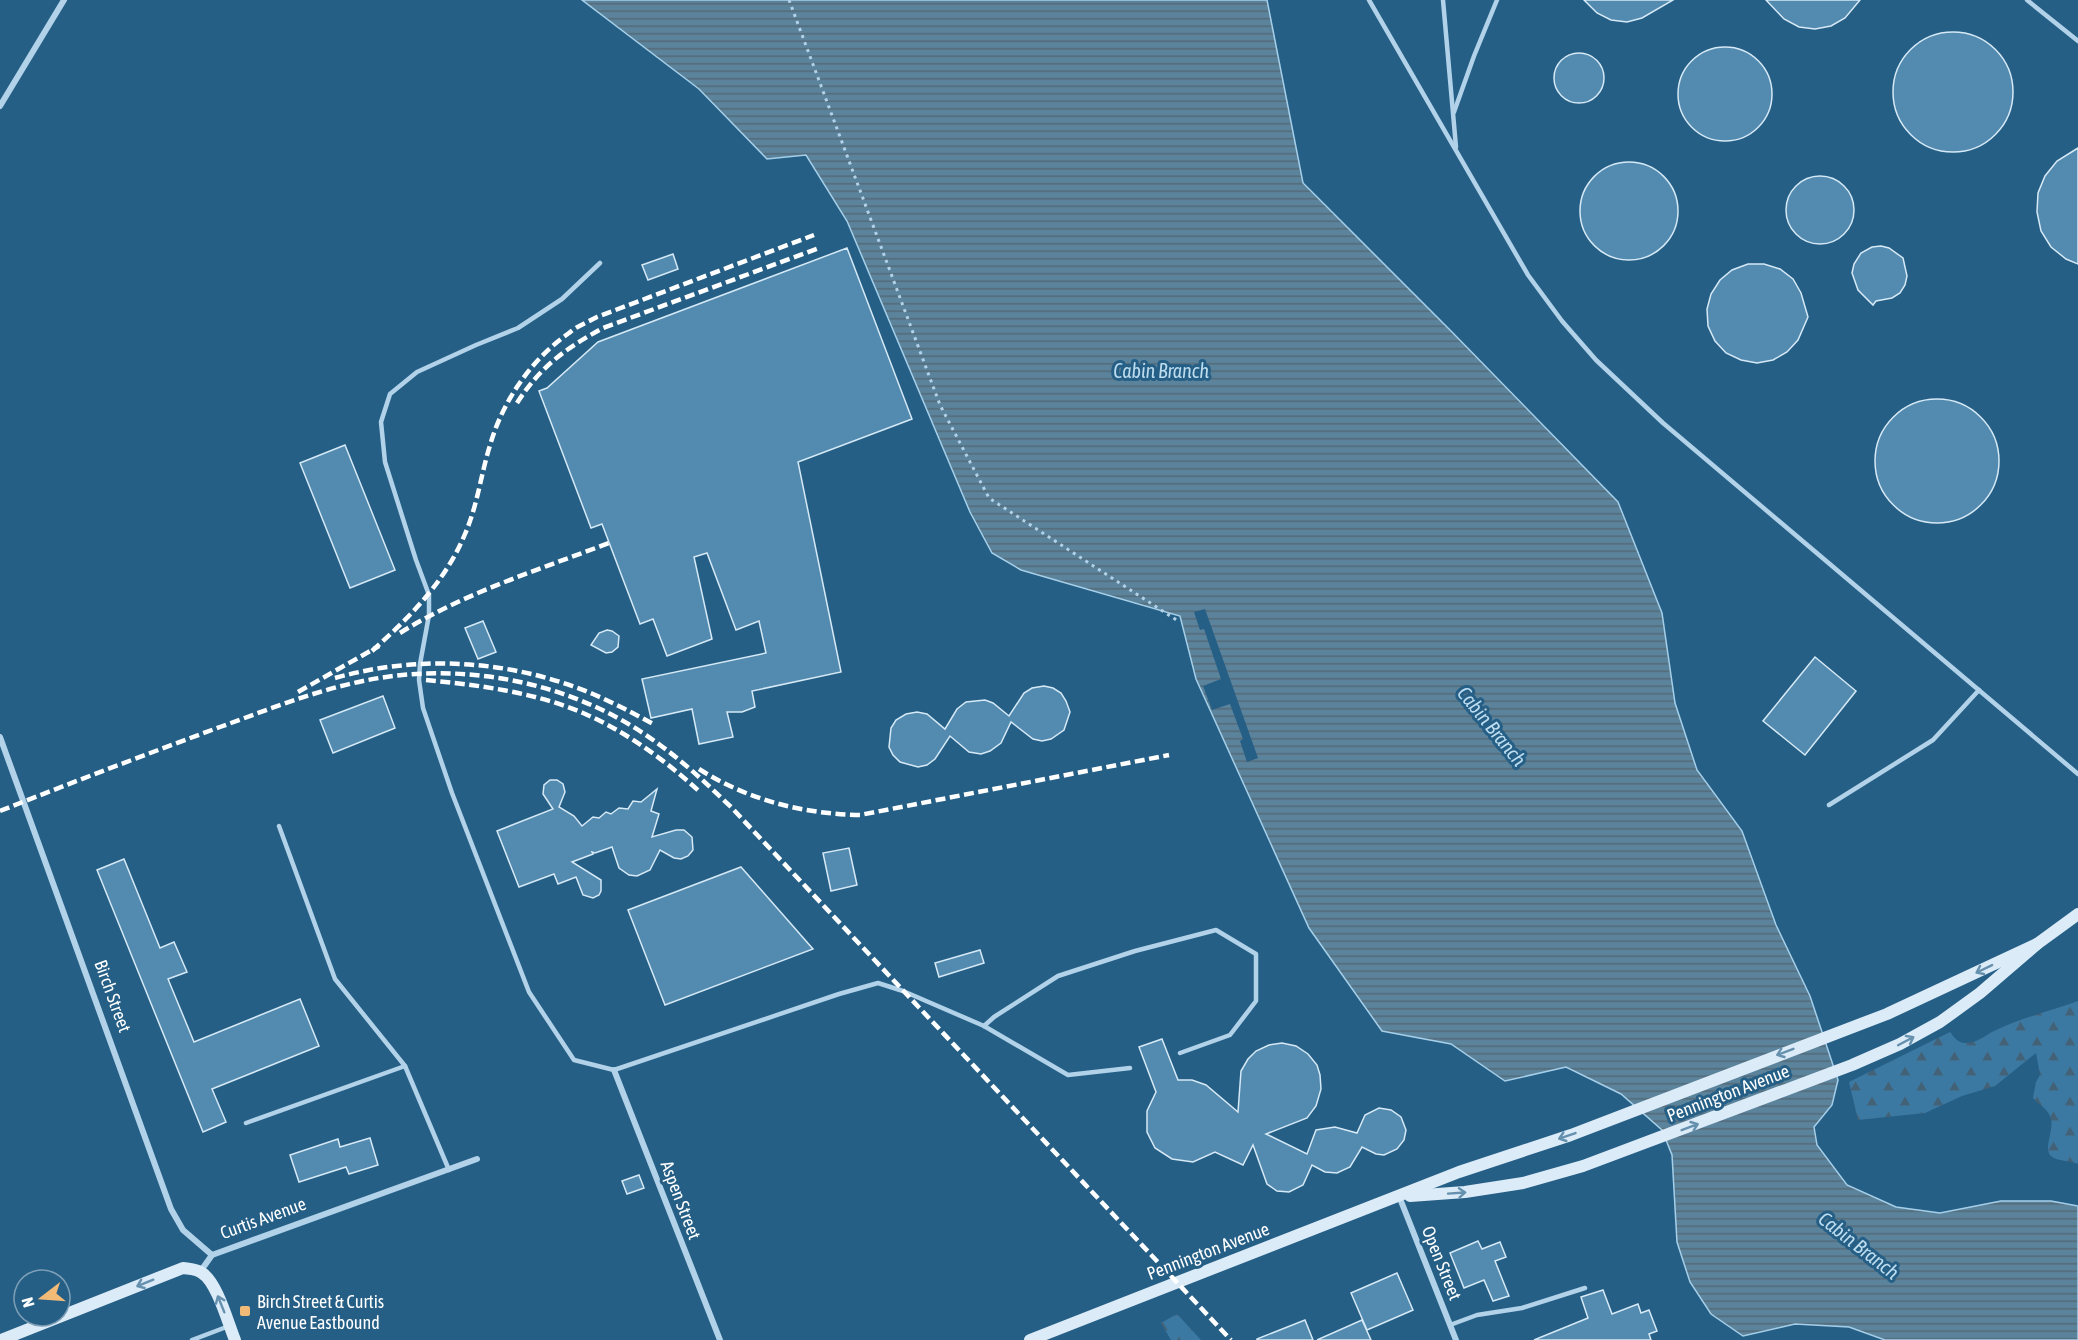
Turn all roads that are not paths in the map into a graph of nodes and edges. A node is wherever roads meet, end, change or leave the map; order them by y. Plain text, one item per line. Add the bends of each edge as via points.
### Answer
1 (64, 0) edge
2 (1369, 0) edge
3 (1443, 0) edge
4 (1497, 0) edge
5 (2027, 0) edge
6 (2078, 41) edge
7 (0, 106) edge
8 (1453, 114) junction
9 (1456, 150) junction
10 (600, 263) dead end
11 (1979, 690) junction
12 (0, 737) edge
13 (2078, 774) edge
14 (1829, 805) dead end
15 (279, 826) dead end
16 (2078, 914) edge
17 (2037, 944) junction
18 (984, 1026) junction
19 (1180, 1053) dead end
20 (405, 1066) junction
21 (1130, 1068) dead end
22 (614, 1070) junction
23 (246, 1123) dead end
24 (477, 1159) dead end
25 (449, 1170) junction
26 (1399, 1196) junction
27 (212, 1255) junction
28 (200, 1272) junction
29 (1585, 1288) dead end
30 (1450, 1325) junction
31 (230, 1326) junction
32 (1, 1340) edge
33 (192, 1340) edge
34 (235, 1340) edge
35 (720, 1340) edge
36 (1030, 1340) edge
37 (1456, 1340) edge

1 - 7 street
2 - 9 lane
3 - 8 lane
4 - 8 lane
5 - 6 lane
8 - 9 lane
9 - 11 lane via 1528,275 1596,360 1663,423
10 - 22 lane via 562,299 518,328 417,372 390,394 381,422 385,462 429,595 419,680 423,708 452,793 529,992 574,1060
11 - 13 lane
11 - 14 lane via 1933,740
12 - 27 street, Birch Street via 171,1209 183,1230
15 - 20 lane via 335,979
16 - 17 main road, Pennington Avenue
17 -> 26 main road, Pennington Avenue via 1887,1014 1572,1135
26 -> 17 main road, Pennington Avenue via 1523,1184 1636,1148 1852,1065 1940,1022
18 - 19 lane via 1058,976 1216,930 1256,954 1256,1001 1230,1035
18 - 21 lane via 1068,1074
18 - 22 lane via 878,983
20 - 23 lane
20 - 25 lane
22 - 35 street, Aspen Street
24 - 25 street, Curtis Avenue
25 - 27 street, Curtis Avenue
26 - 30 street, Open Street
26 - 36 main road, Pennington Avenue
27 - 28 street, Curtis Avenue
31 -> 28 main road via 214,1287
28 -> 32 main road via 183,1268 172,1271
29 - 30 lane
30 - 37 street, Open Street
31 - 33 lane
31 - 34 main road

